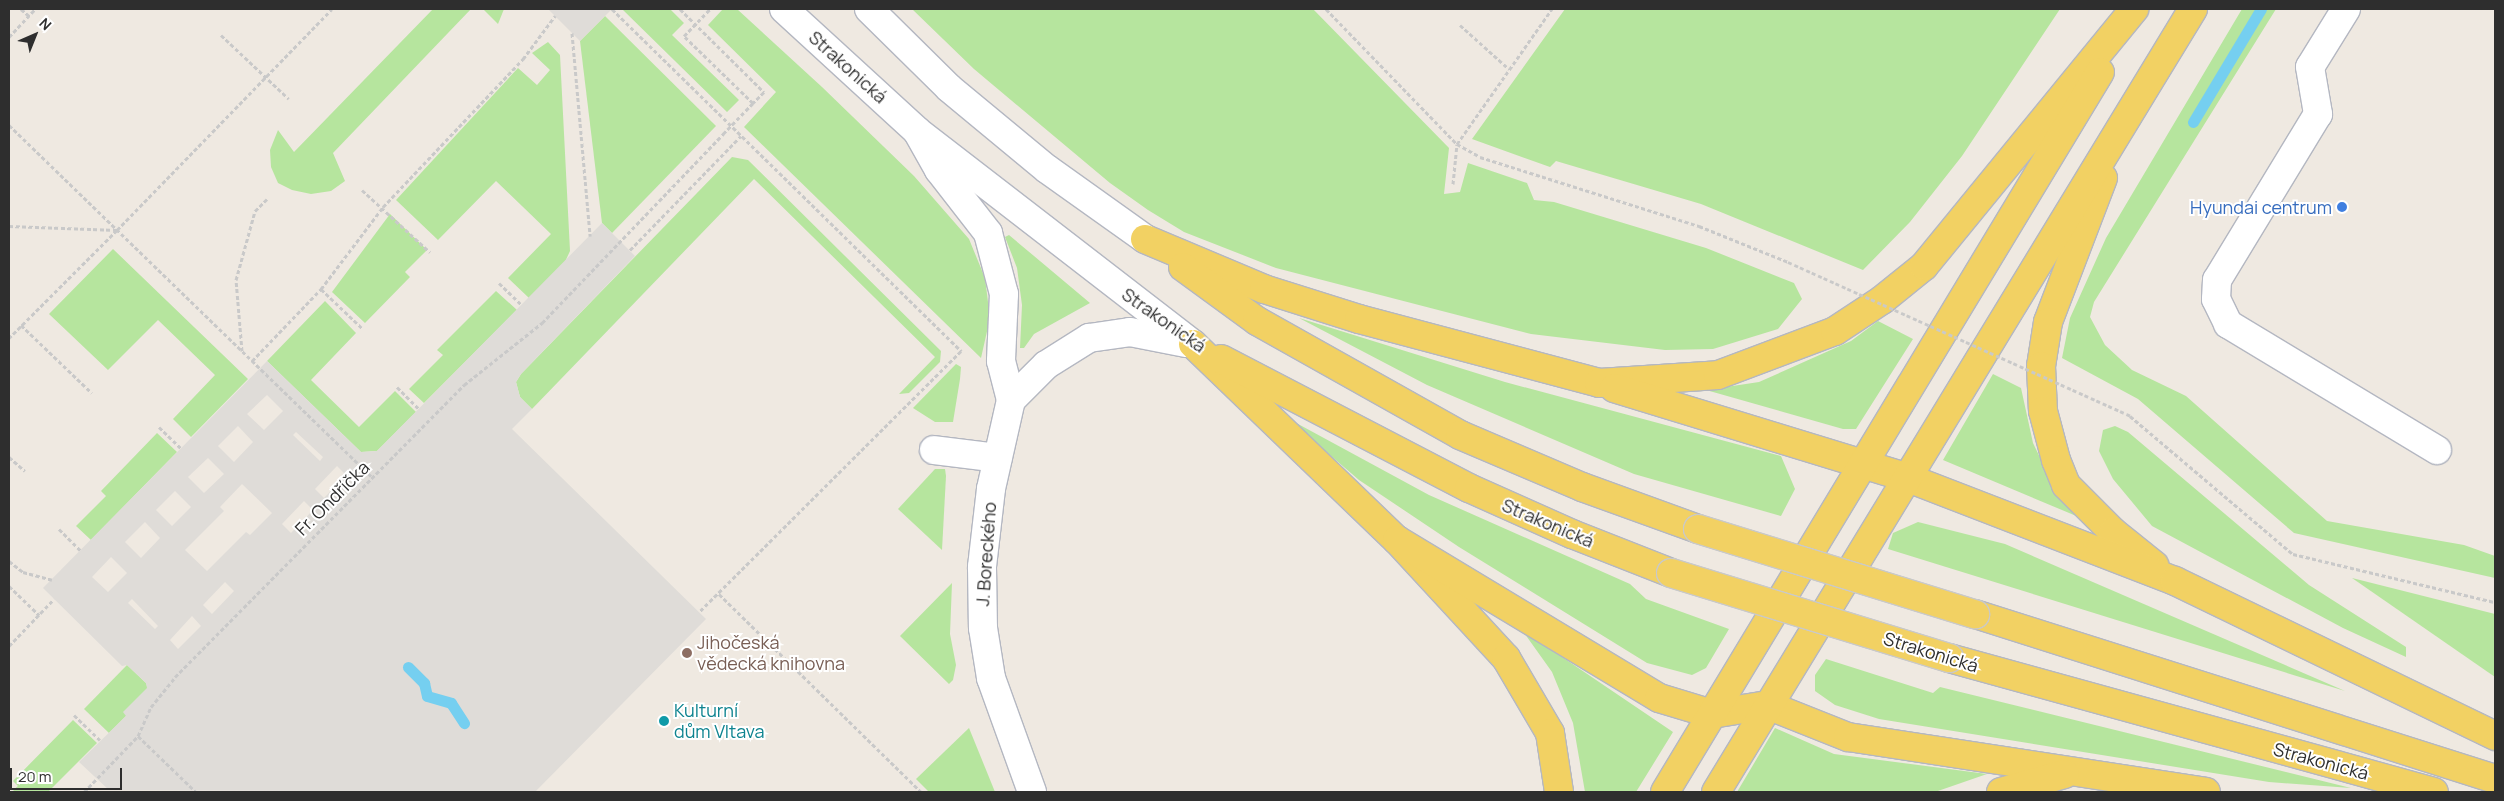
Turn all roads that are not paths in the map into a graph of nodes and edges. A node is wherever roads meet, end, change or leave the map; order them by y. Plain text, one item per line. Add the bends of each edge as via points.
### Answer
1 (784, 9) edge
2 (869, 9) edge
3 (2134, 9) edge
4 (2138, 9) edge
5 (2193, 9) edge
6 (2346, 9) edge
7 (2128, 110) junction
8 (917, 131) junction
9 (1145, 239) junction
10 (1193, 344) junction
11 (1599, 383) junction
12 (1011, 400) junction
13 (934, 450) dead end
14 (2437, 450) dead end
15 (998, 458) junction
16 (1861, 464) junction
17 (1908, 478) junction
18 (1397, 540) junction
19 (2174, 581) junction
20 (1741, 666) junction
21 (1767, 705) junction
22 (1712, 714) junction
23 (2495, 736) edge
24 (2073, 771) junction
25 (2495, 779) edge
26 (1032, 792) edge
27 (1559, 792) edge
28 (1665, 792) edge
29 (1716, 792) edge
30 (2000, 792) edge
31 (2206, 792) edge
32 (2434, 792) edge

1 - 8 street, Strakonická
2 - 9 street, Strakonická via 950,88 1047,169
3 - 11 main road via 1924,266 1882,300 1834,331 1718,375
4 - 16 main road
5 - 7 main road
6 - 14 street via 2310,67 2318,114 2217,280 2216,300 2228,324
7 - 17 main road
7 - 19 main road via 2048,322 2041,366 2043,411 2066,485 2114,532
8 - 10 street, Strakonická
8 - 12 street, J. Boreckého via 939,170 988,233 1004,294 1001,360
9 - 11 main road via 1264,289 1360,319
9 - 25 main road, Strakonická, bridge via 1257,321 1460,435 1582,487 1698,529
10 - 12 street via 1130,332 1089,338 1046,365
10 - 18 main road
10 - 32 main road, Strakonická, bridge via 1469,488 1671,573 1949,658
11 - 16 main road
12 - 15 street, J. Boreckého
13 - 15 street
15 - 26 street, J. Boreckého via 982,566 983,628 991,678
16 - 17 main road
16 - 20 main road
17 - 19 main road
17 - 21 main road
18 - 22 main road via 1659,698
18 - 27 main road via 1506,658 1550,734
19 - 23 main road
20 - 21 main road
20 - 22 main road
21 - 22 main road
21 - 24 main road via 1848,737
21 - 29 main road
22 - 28 main road
24 - 30 main road
24 - 31 main road

